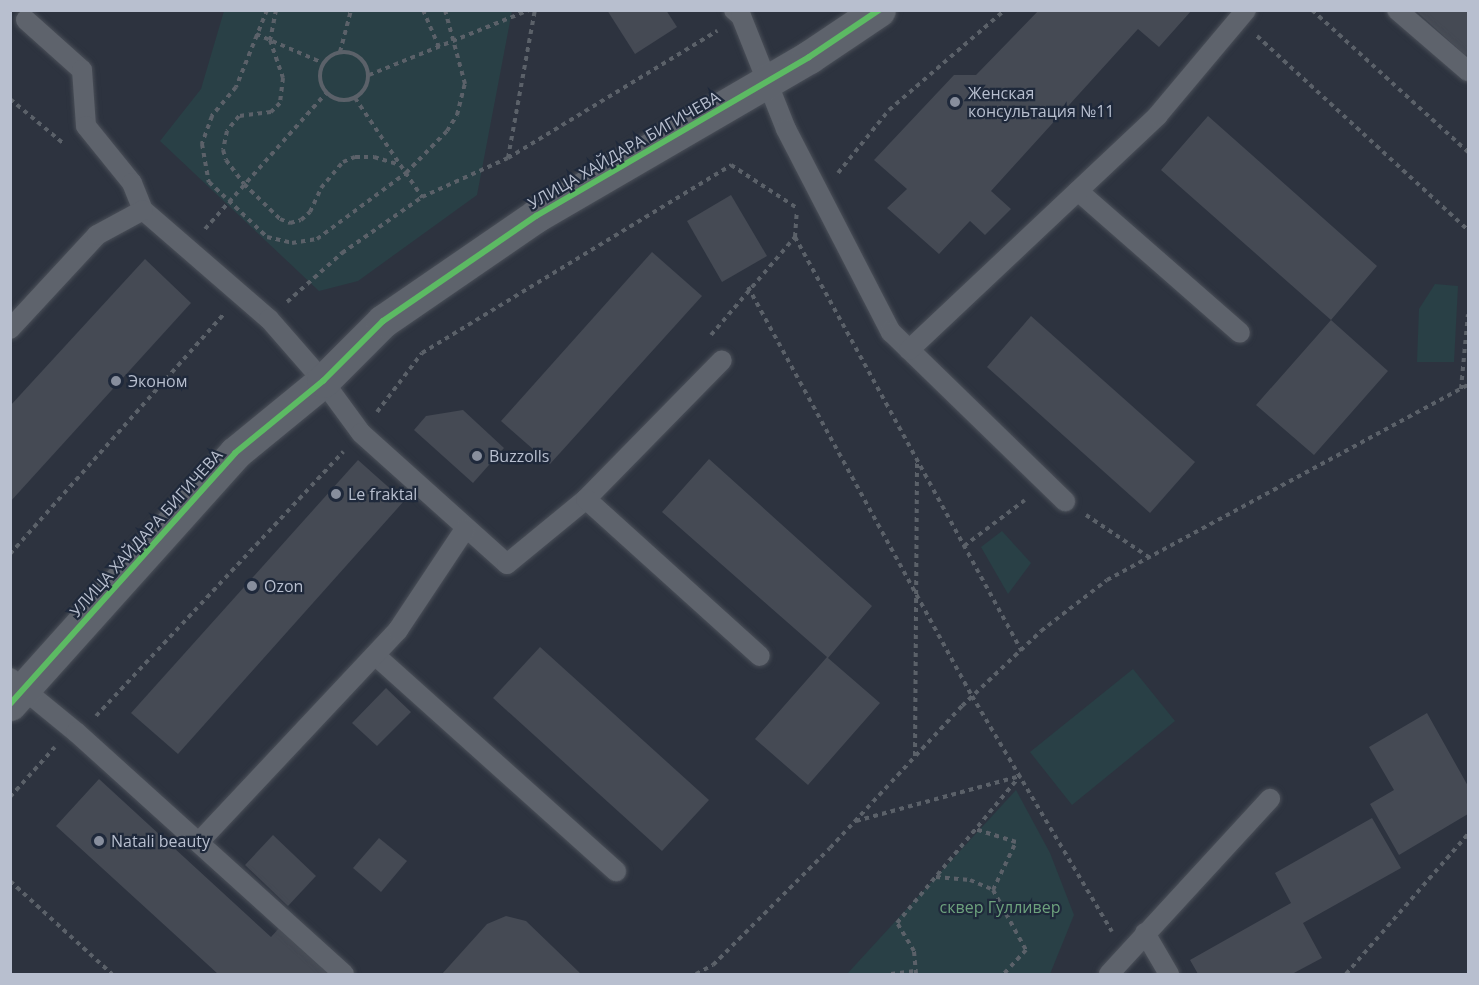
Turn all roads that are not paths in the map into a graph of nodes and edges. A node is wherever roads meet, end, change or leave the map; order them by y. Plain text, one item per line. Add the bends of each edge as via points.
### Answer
1 (879, 10) edge
2 (1397, 10) edge
3 (737, 13) edge
4 (1243, 15) edge
5 (26, 20) dead end
6 (1468, 71) edge
7 (767, 83) junction
8 (1078, 191) junction
9 (143, 210) junction
10 (10, 329) edge
11 (1240, 333) dead end
12 (909, 350) junction
13 (722, 360) road end
14 (323, 381) junction
15 (586, 499) junction
16 (1065, 501) road end
17 (465, 529) junction
18 (375, 655) junction
19 (760, 657) dead end
20 (15, 690) edge
21 (1270, 799) dead end
22 (199, 842) junction
23 (616, 871) dead end
24 (1145, 933) junction
25 (344, 975) edge
26 (1109, 975) edge
27 (1169, 975) edge

1 - 7 street, УЛИЦА ХАЙДАРА БИГИЧЕВА
2 - 6 lane
3 - 7 lane
4 - 8 lane via 1158,115
5 - 9 lane via 82,70 86,126 132,183
7 - 12 lane via 891,332
7 - 14 street, УЛИЦА ХАЙДАРА БИГИЧЕВА via 526,223 383,321
8 - 11 lane
8 - 12 lane
9 - 10 lane via 97,235
9 - 14 lane via 269,319
12 - 16 lane
13 - 15 lane
14 - 17 lane via 361,433
14 - 20 street, УЛИЦА ХАЙДАРА БИГИЧЕВА via 235,453
15 - 17 lane via 507,564
15 - 19 lane
17 - 18 lane via 398,630
18 - 22 lane
18 - 23 lane
20 - 22 lane
21 - 24 lane
22 - 25 lane
24 - 26 lane
24 - 27 lane

